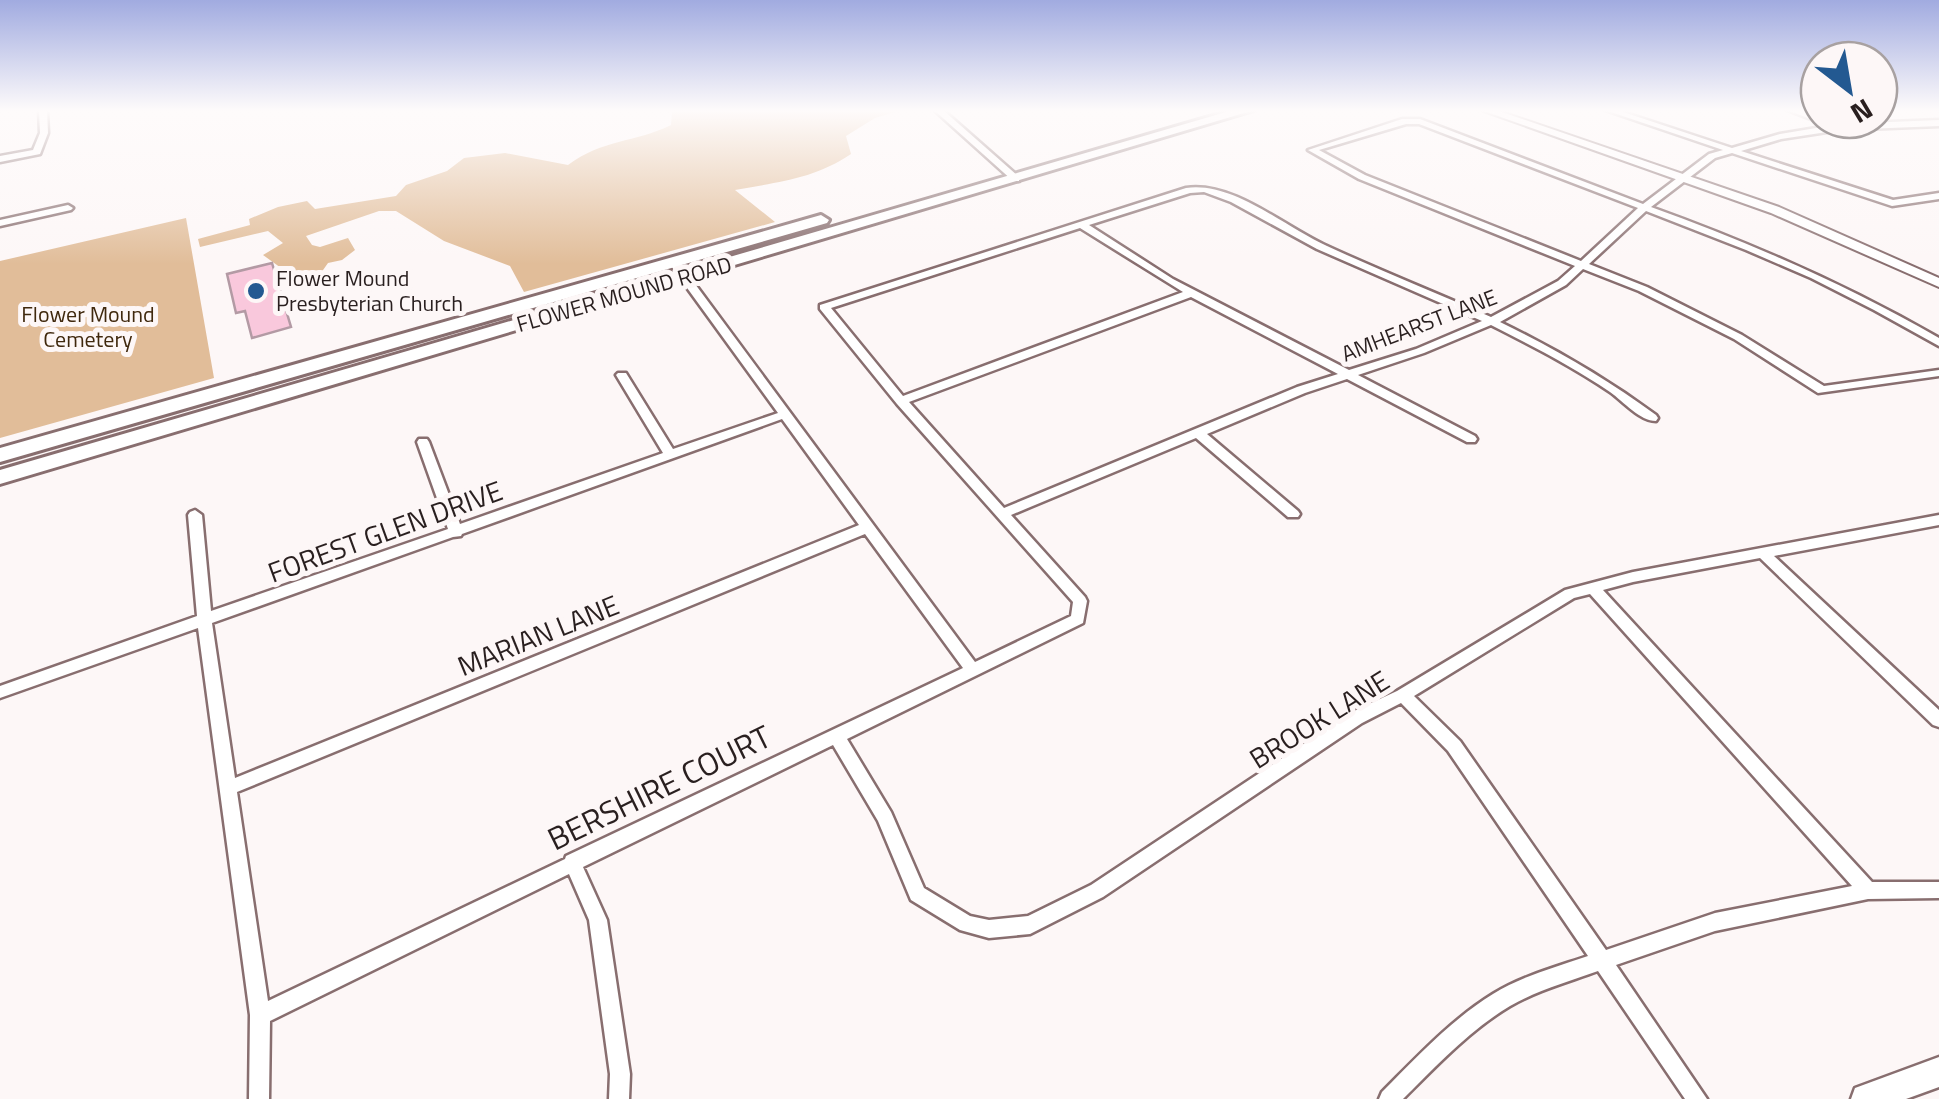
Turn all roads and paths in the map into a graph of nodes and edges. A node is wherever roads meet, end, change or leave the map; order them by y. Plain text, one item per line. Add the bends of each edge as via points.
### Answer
1 (994, 161) edge
2 (1024, 161) edge
3 (1073, 161) edge
4 (1333, 161) edge
5 (1526, 161) edge
6 (1647, 161) edge
7 (1652, 161) edge
8 (1705, 161) edge
9 (1771, 161) edge
10 (1001, 168) junction
11 (1687, 174) junction
12 (1016, 178) junction
13 (1939, 196) edge
14 (1646, 206) junction
15 (68, 208) dead end
16 (0, 223) edge
17 (1080, 224) junction
18 (1584, 265) junction
19 (679, 270) junction
20 (1939, 272) edge
21 (1939, 282) edge
22 (1191, 293) junction
23 (1492, 322) junction
24 (1939, 343) edge
25 (1939, 373) edge
26 (1345, 374) junction
27 (622, 375) dead end
28 (901, 400) junction
29 (220, 403) junction
30 (786, 414) junction
31 (1652, 418) dead end
32 (1198, 433) junction
33 (1471, 439) dead end
34 (423, 442) dead end
35 (0, 455) edge
36 (670, 455) junction
37 (0, 476) edge
38 (1002, 514) junction
39 (1293, 514) dead end
40 (195, 515) dead end
41 (1936, 524) edge
42 (866, 528) junction
43 (456, 532) junction
44 (1762, 552) junction
45 (1592, 587) junction
46 (204, 622) junction
47 (973, 670) junction
48 (0, 692) edge
49 (1403, 696) junction
50 (1939, 720) edge
51 (836, 736) junction
52 (228, 788) junction
53 (572, 862) junction
54 (1939, 890) edge
55 (1868, 891) junction
56 (1600, 960) junction
57 (260, 1015) junction
58 (1939, 1072) edge
59 (260, 1099) edge
60 (619, 1099) edge
61 (1389, 1099) edge
62 (1697, 1099) edge
63 (1866, 1099) edge

1 - 10 street
2 - 10 main road, FLOWER MOUND ROAD
3 - 12 main road, FLOWER MOUND ROAD
4 - 18 street
5 - 14 street
6 - 11 street
7 - 11 street
8 - 11 street, AMHEARST LANE
9 - 13 street via 1892,203
10 - 12 street
10 - 19 main road, FLOWER MOUND ROAD
11 - 14 street, AMHEARST LANE
11 - 20 street via 1820,218
11 - 21 street
12 - 19 main road, FLOWER MOUND ROAD
14 - 18 street, AMHEARST LANE
14 - 24 street via 1774,256
15 - 16 street
17 - 22 street
17 - 23 street via 1205,189
17 - 28 street via 824,307
18 - 23 street, AMHEARST LANE
18 - 25 street via 1677,305 1822,390
19 - 29 main road, FLOWER MOUND ROAD
19 - 30 street
22 - 26 street
22 - 28 street
23 - 26 street, AMHEARST LANE
23 - 31 street via 1594,373
26 - 32 street, AMHEARST LANE
26 - 33 street
27 - 36 street
28 - 38 street
29 - 35 main road, FLOWER MOUND ROAD
29 - 37 main road, FLOWER MOUND ROAD
30 - 36 street, FOREST GLEN DRIVE
30 - 42 street
32 - 38 street, AMHEARST LANE
32 - 39 street
34 - 43 street
36 - 43 street, FOREST GLEN DRIVE
38 - 47 street, BERSHIRE COURT via 1080,601 1080,612 1078,620
40 - 46 street
41 - 44 street, BROOK LANE
42 - 47 street
42 - 52 street, MARIAN LANE
43 - 46 street, FOREST GLEN DRIVE
44 - 45 street, BROOK LANE
44 - 50 street
45 - 49 street, BROOK LANE
45 - 55 street
46 - 48 street, FOREST GLEN DRIVE
46 - 52 street
47 - 51 street, BERSHIRE COURT
49 - 51 street, BROOK LANE via 1356,718 1098,890 1030,925 1003,929 967,924 917,894 885,817
49 - 56 street via 1454,746
51 - 53 street, BERSHIRE COURT
52 - 57 street
53 - 57 street, BERSHIRE COURT
53 - 60 street via 598,920
54 - 55 street
55 - 56 street via 1715,922
56 - 61 street via 1500,1001
56 - 62 street
57 - 59 street
58 - 63 main road

